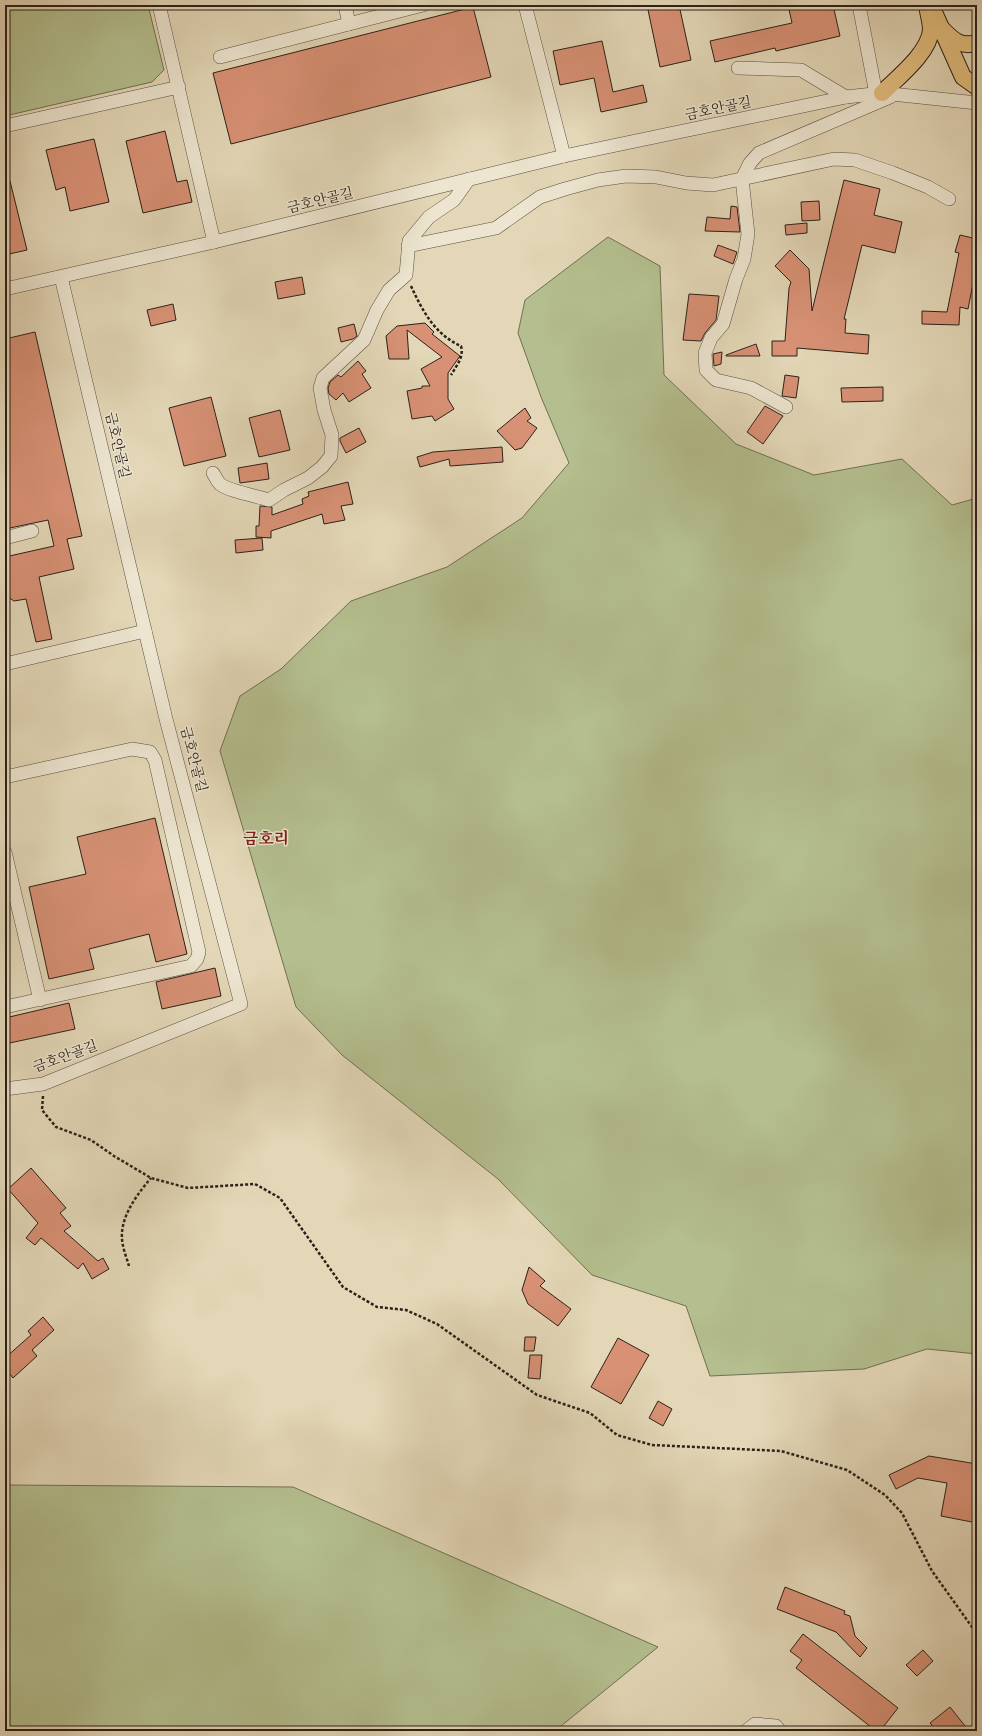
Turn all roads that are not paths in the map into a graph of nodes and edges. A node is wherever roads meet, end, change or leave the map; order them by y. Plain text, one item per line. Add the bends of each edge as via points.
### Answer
1 (160, 5) edge
2 (345, 5) edge
3 (423, 5) edge
4 (525, 5) edge
5 (859, 5) edge
6 (927, 5) edge
7 (930, 5) edge
8 (350, 24) junction
9 (940, 27) junction
10 (977, 43) edge
11 (220, 57) dead end
12 (738, 68) dead end
13 (179, 87) junction
14 (977, 88) edge
15 (884, 94) junction
16 (846, 98) junction
17 (977, 103) edge
18 (5, 126) edge
19 (564, 156) junction
20 (742, 178) junction
21 (468, 179) junction
22 (949, 199) dead end
23 (214, 242) junction
24 (408, 246) junction
25 (61, 277) junction
26 (5, 289) edge
27 (786, 407) dead end
28 (213, 473) dead end
29 (32, 531) dead end
30 (5, 538) edge
31 (146, 631) junction
32 (5, 664) edge
33 (5, 777) edge
34 (5, 852) edge
35 (40, 1000) junction
36 (5, 1007) edge
37 (5, 1089) edge
38 (746, 1731) edge
39 (780, 1731) edge

1 - 13 street
2 - 8 street
3 - 8 street
4 - 19 street
5 - 15 street
6 - 15 main road via 931,29 928,41 916,59
7 - 9 main road
8 - 11 street
9 - 10 main road via 955,42 971,45
9 - 14 main road via 963,77
12 - 16 street via 801,70
13 - 18 street
13 - 23 street
15 - 16 street, 금호안골길
15 - 17 street, 금호안골길
15 - 20 street via 759,153
16 - 19 street, 금호안골길
19 - 21 street, 금호안골길
20 - 22 street via 834,159 855,160 928,187
20 - 24 street via 713,185 686,183 656,176 626,176 598,180 540,197 496,228
20 - 27 street via 748,234 744,259 723,324 711,338 705,353 706,370 716,380 751,388
21 - 23 street, 금호안골길
21 - 24 street via 454,200 429,217 409,241
23 - 25 street, 금호안골길
24 - 28 street via 406,275 389,290 364,340 323,378 320,388 332,435 331,456 322,468 269,500 232,491 220,484
25 - 26 street, 금호안골길
25 - 31 street, 금호안골길
29 - 30 street
31 - 32 street
31 - 37 street, 금호안골길 via 166,719 241,1004 43,1084
33 - 35 street via 132,749 150,752 155,760 199,952 191,966
34 - 35 street
35 - 36 street
38 - 39 street via 755,1724 776,1726

